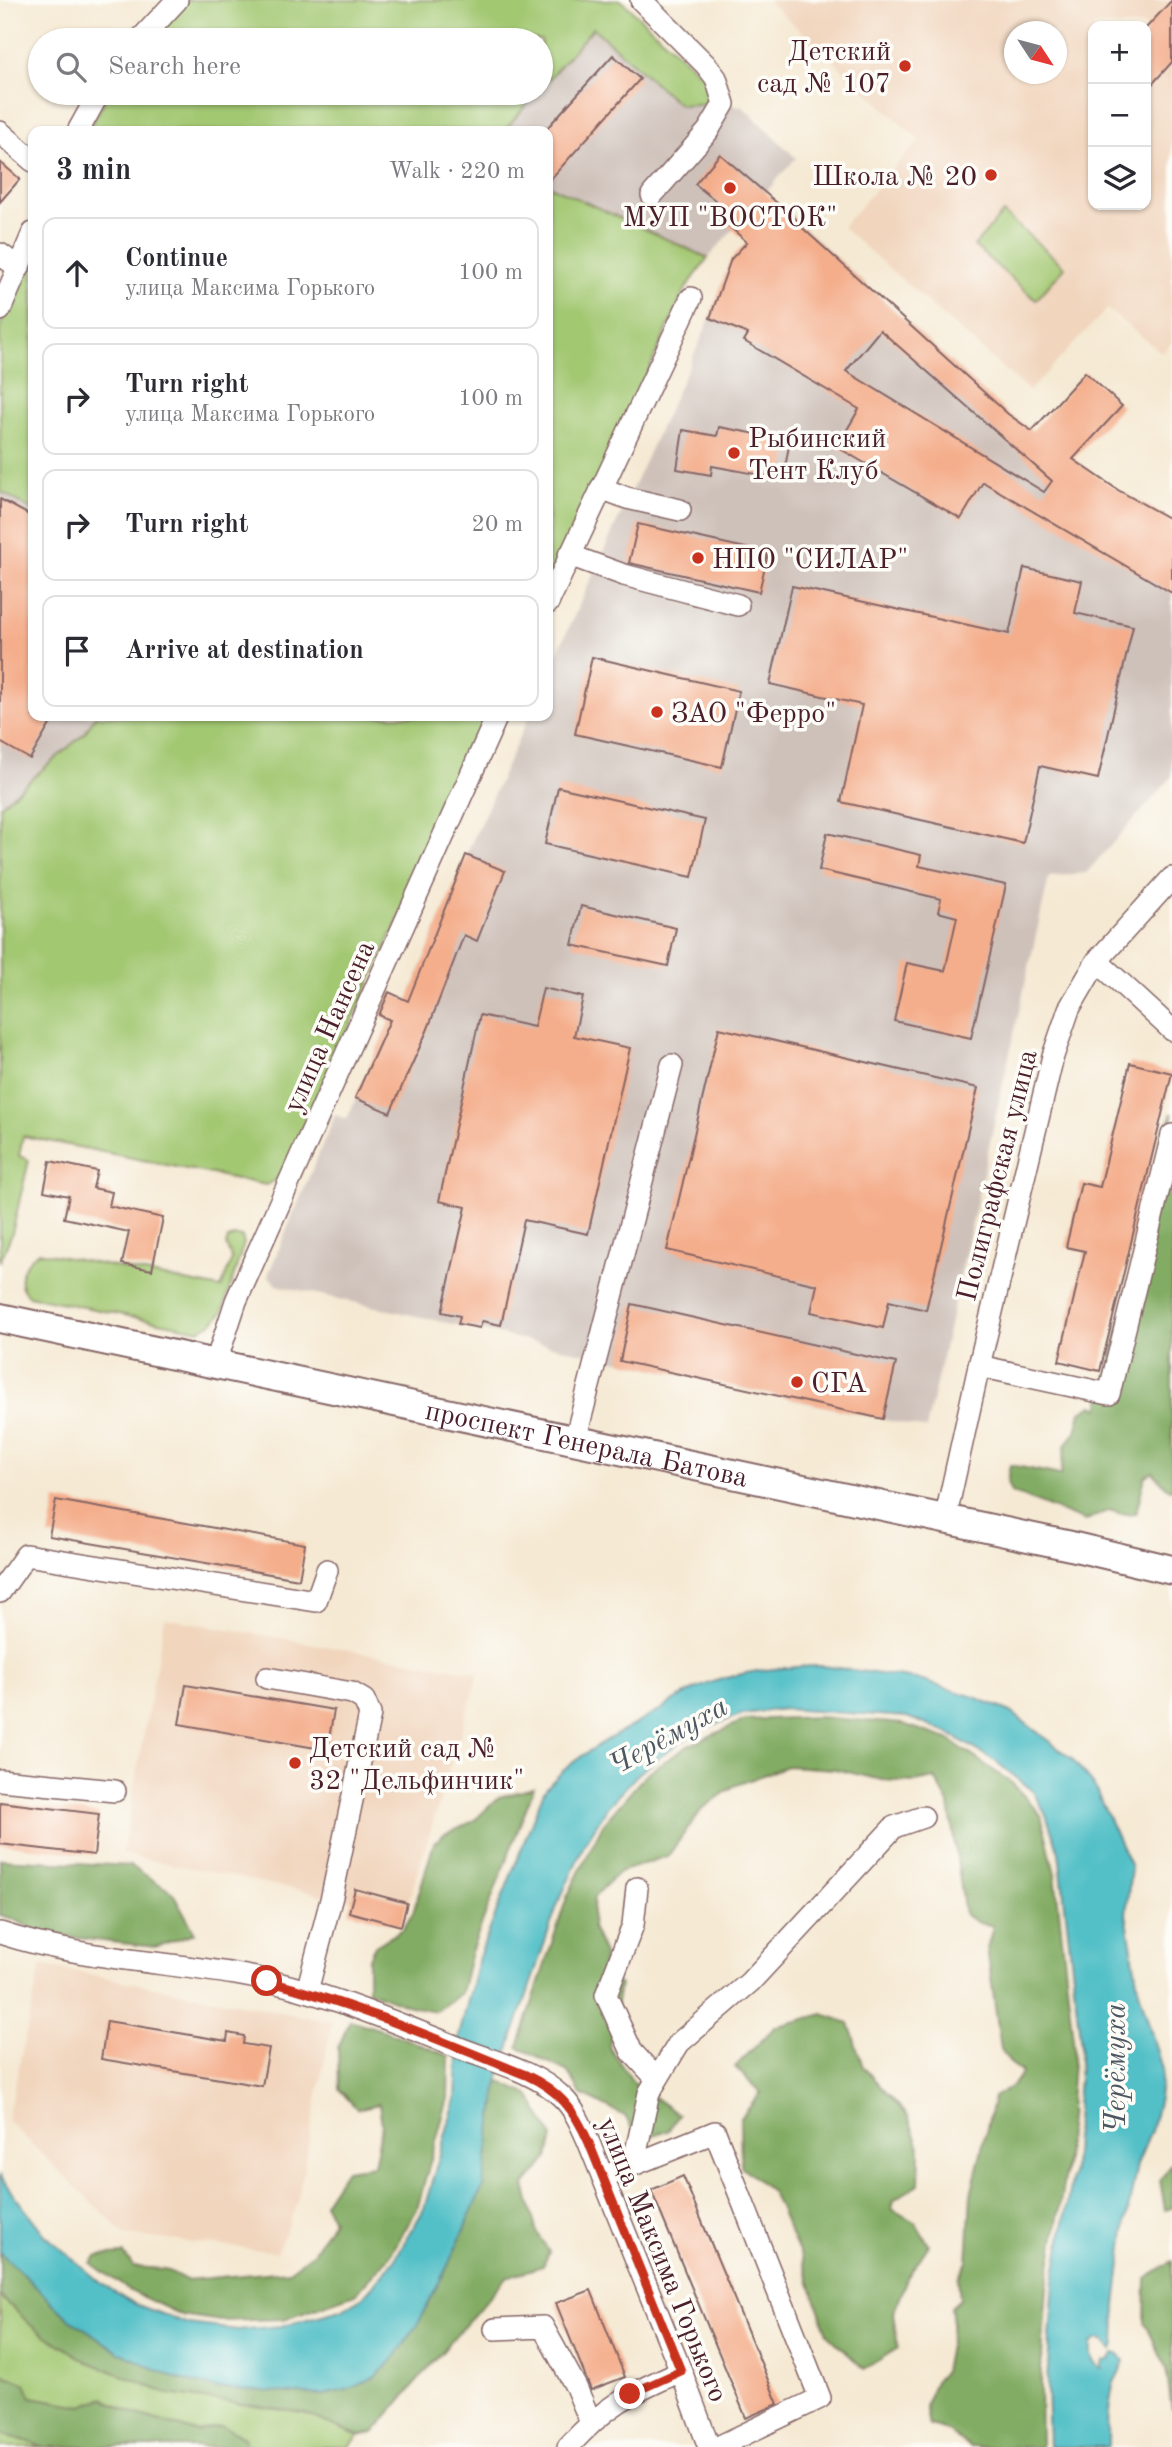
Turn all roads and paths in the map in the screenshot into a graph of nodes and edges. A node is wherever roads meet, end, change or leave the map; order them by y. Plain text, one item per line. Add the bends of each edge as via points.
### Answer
1 (177, 0) edge
2 (641, 0) edge
3 (151, 28) edge
4 (92, 105) edge
5 (81, 126) edge
6 (0, 132) edge
7 (28, 157) edge
8 (652, 195) dead end
9 (28, 246) edge
10 (0, 254) edge
11 (19, 268) junction
12 (691, 298) dead end
13 (0, 310) edge
14 (601, 488) junction
15 (680, 510) dead end
16 (569, 555) junction
17 (553, 592) edge
18 (738, 605) dead end
19 (495, 721) edge
20 (1172, 878) edge
21 (1097, 961) junction
22 (1172, 1030) edge
23 (672, 1065) dead end
24 (1172, 1135) edge
25 (0, 1318) edge
26 (216, 1362) junction
27 (979, 1366) junction
28 (575, 1440) junction
29 (946, 1520) junction
30 (327, 1570) dead end
31 (1172, 1570) edge
32 (0, 1592) edge
33 (267, 1678) dead end
34 (0, 1780) edge
35 (115, 1791) dead end
36 (923, 1817) dead end
37 (637, 1888) dead end
38 (0, 1933) edge
39 (307, 1991) junction
40 (657, 2079) junction
41 (632, 2165) junction
42 (603, 2177) junction
43 (495, 2329) dead end
44 (681, 2371) junction
45 (591, 2423) junction
46 (568, 2447) edge
47 (709, 2447) edge
48 (718, 2447) edge

1 - 3 street
2 - 8 street via 706,65 716,78 724,104 708,131
4 - 5 street
6 - 7 street
9 - 11 street
10 - 11 street
11 - 13 street
12 - 14 street
14 - 15 street
14 - 16 street
16 - 17 street
16 - 18 street via 624,575
19 - 26 street, улица Нансена via 236,1301
20 - 21 street, Полиграфская улица
21 - 22 street
21 - 27 street, Полиграфская улица via 1069,1009 1052,1056
23 - 28 street
24 - 27 street via 1109,1394
25 - 26 main road, проспект Генерала Батова
26 - 28 main road, проспект Генерала Батова
27 - 29 street, Полиграфская улица
28 - 29 main road, проспект Генерала Батова
29 - 31 main road, проспект Генерала Батова
30 - 32 street via 316,1601 26,1555
33 - 39 street via 352,1693 364,1700 370,1714
34 - 35 street
36 - 40 street via 894,1827 750,1982 679,2043
37 - 40 street via 633,1925 606,1995 632,2052
38 - 39 street, улица Максима Горького via 55,1949 236,1974
39 - 42 street, улица Максима Горького via 541,2082 569,2105
40 - 41 street via 649,2093
41 - 42 street
41 - 48 street via 715,2132 820,2398
42 - 44 street, улица Максима Горького
43 - 45 street via 543,2327
44 - 45 street via 630,2394
44 - 47 street, улица Максима Горького
45 - 46 street

